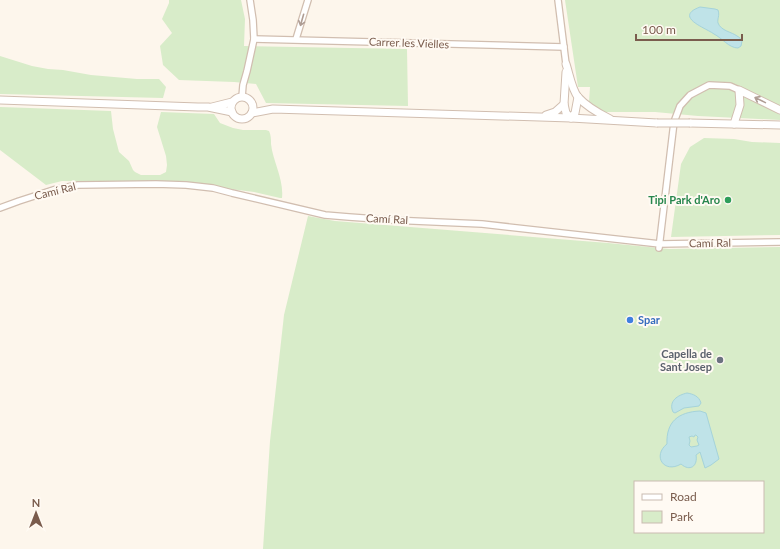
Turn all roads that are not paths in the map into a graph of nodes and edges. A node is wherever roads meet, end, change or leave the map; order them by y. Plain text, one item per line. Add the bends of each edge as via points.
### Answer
1 (250, 0) edge
2 (308, 0) edge
3 (558, 0) edge
4 (254, 39) junction
5 (296, 39) junction
6 (564, 47) junction
7 (566, 64) junction
8 (739, 90) junction
9 (242, 97) junction
10 (578, 97) junction
11 (0, 100) edge
12 (232, 102) junction
13 (252, 103) junction
14 (564, 104) junction
15 (208, 107) junction
16 (273, 109) junction
17 (780, 110) edge
18 (232, 112) junction
19 (252, 113) junction
20 (543, 117) junction
21 (571, 118) junction
22 (612, 120) junction
23 (734, 124) junction
24 (780, 125) edge
25 (0, 208) edge
26 (780, 242) edge
27 (660, 246) junction

1 - 4 street
2 -> 5 street
3 - 6 street
4 - 5 street, Carrer les Vielles
4 - 9 street
5 - 6 street, Carrer les Vielles
6 - 7 street
7 - 10 street
7 - 14 street
17 -> 8 street
8 - 23 street via 740,105
8 - 27 street via 730,86 709,85 690,95 680,106 674,122
9 - 12 street
9 - 13 street via 248,98
10 - 21 street via 575,113
10 - 22 street via 594,111
11 - 15 street
12 - 15 street
12 - 18 street
13 - 16 street
13 - 19 street
14 - 20 street via 555,112
14 - 21 street via 566,113
15 - 18 street
16 - 19 street
16 - 20 street
18 - 19 street via 242,119
20 - 21 street
21 - 22 street
22 - 23 street, bridge
23 - 24 street
25 - 27 street, Camí Ral via 19,200 78,185 186,185 213,188 325,215 482,224
26 - 27 street, Camí Ral

